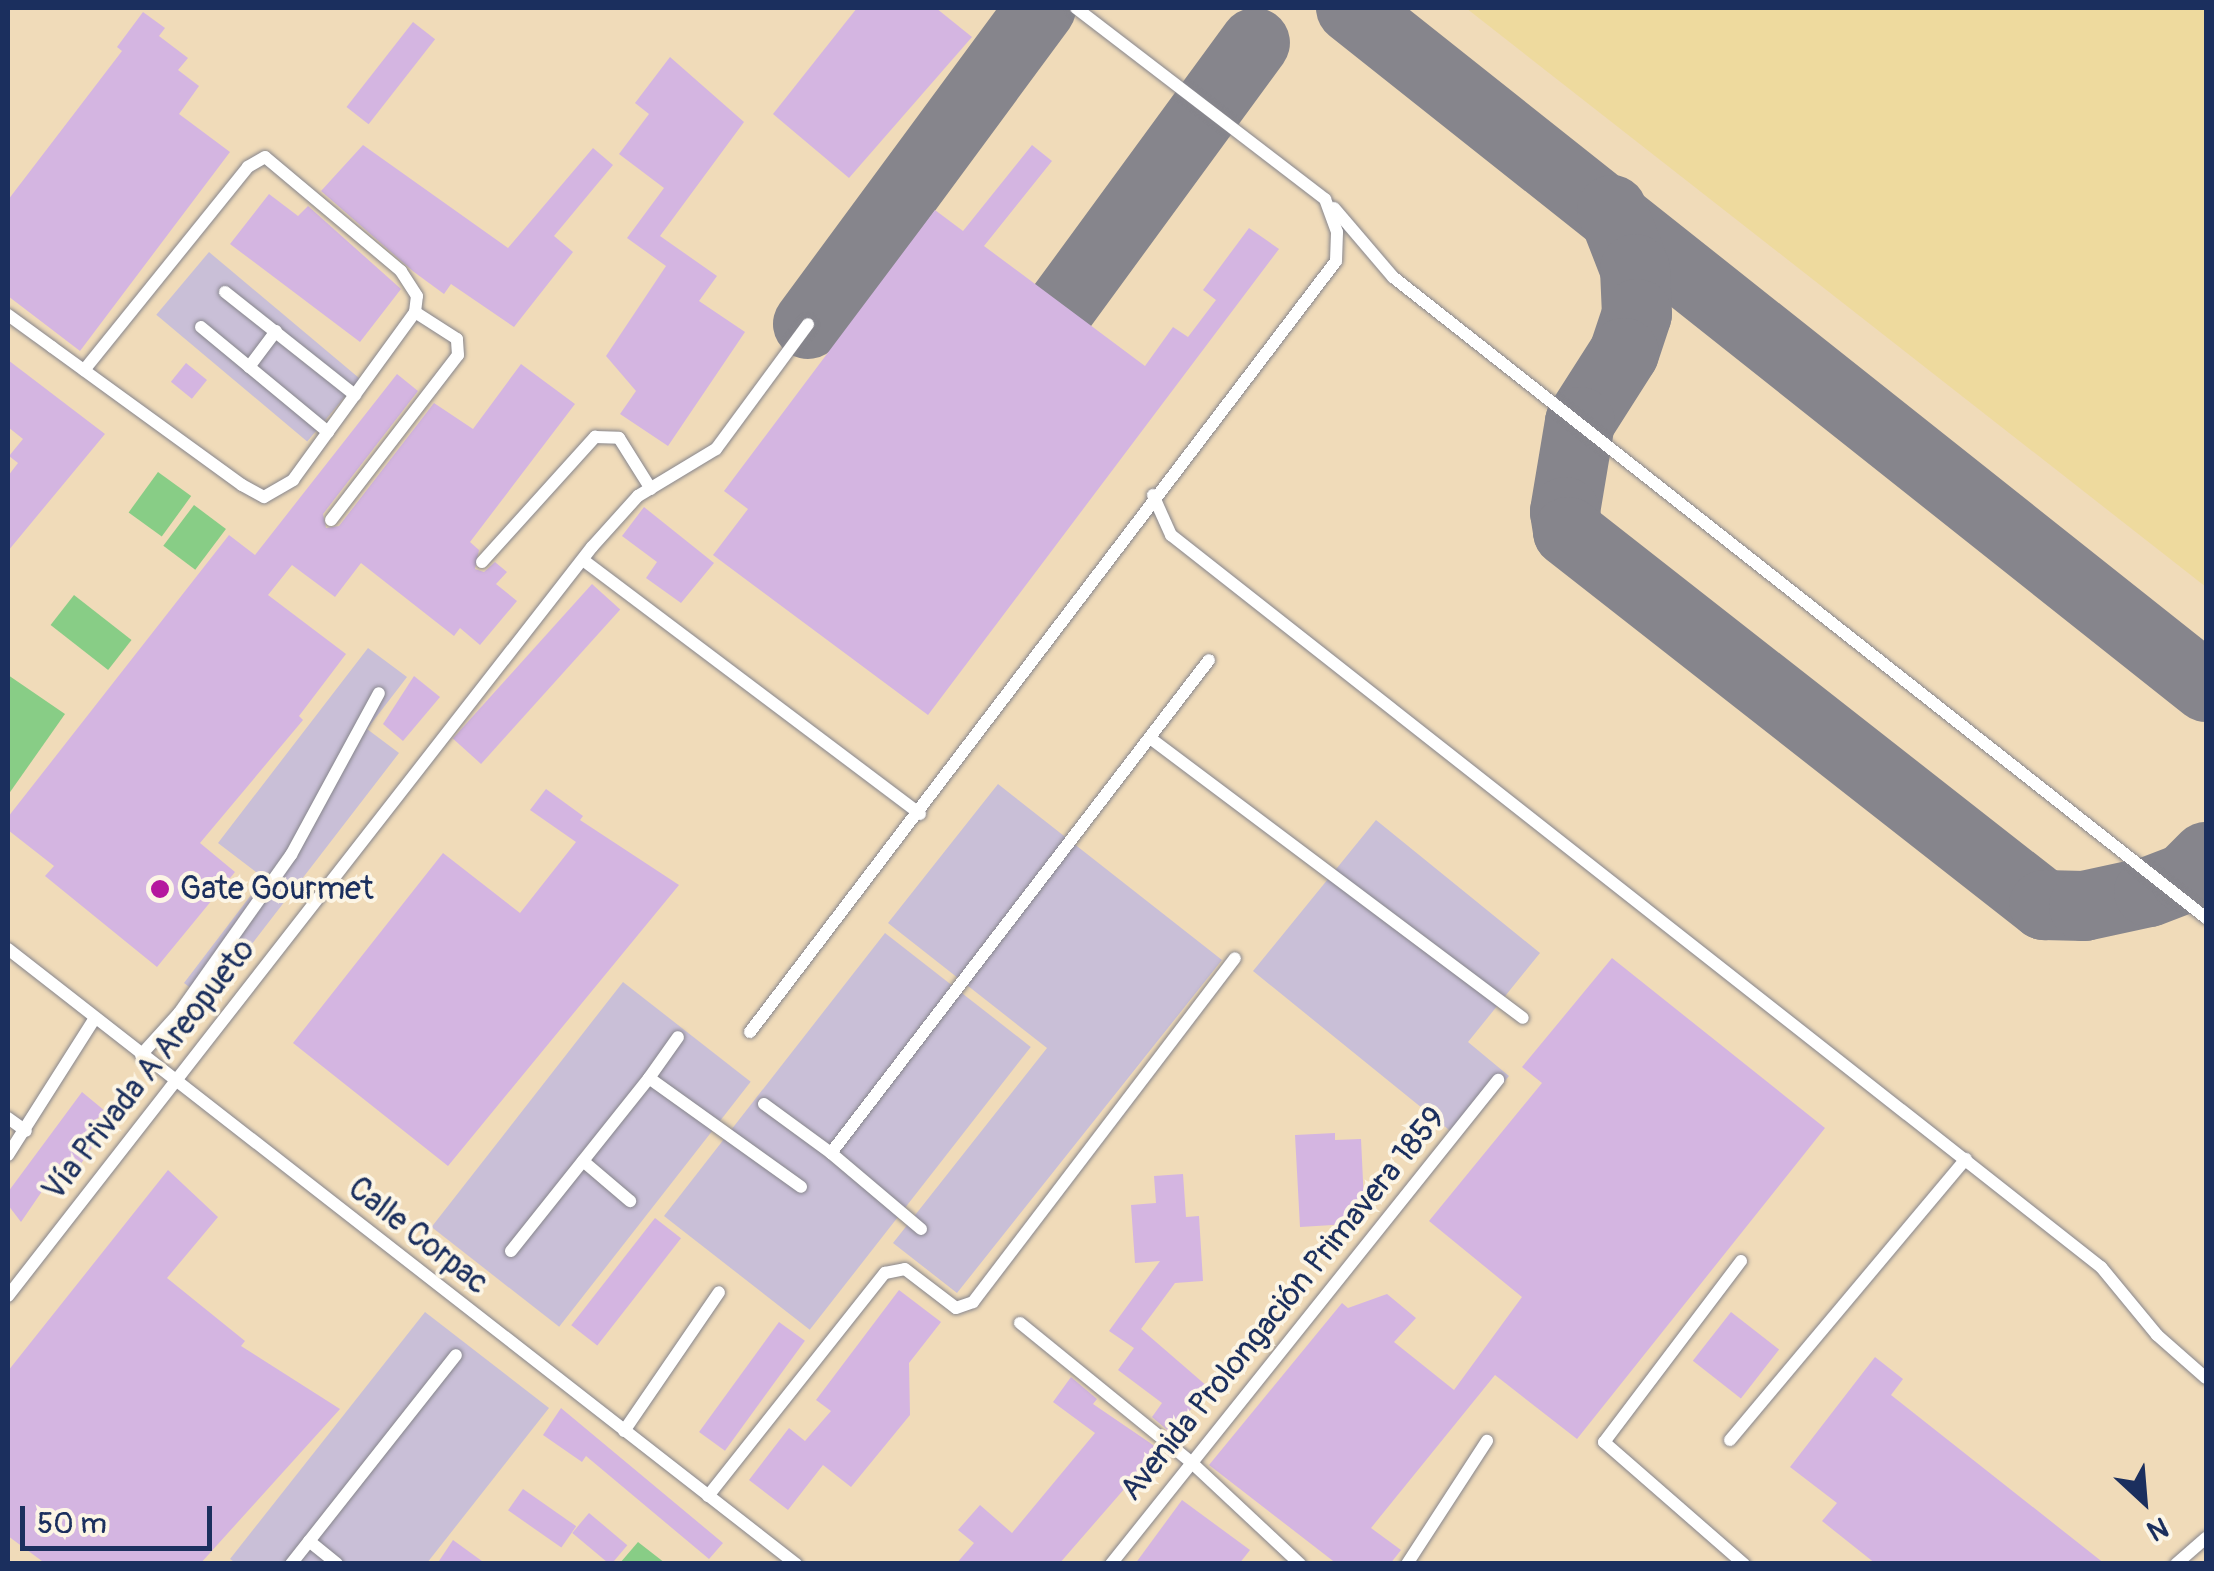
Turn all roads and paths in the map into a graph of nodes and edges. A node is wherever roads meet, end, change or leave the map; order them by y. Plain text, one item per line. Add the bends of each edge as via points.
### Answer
1 (1076, 8) edge
2 (1326, 199) junction
3 (225, 292) dead end
4 (415, 312) junction
5 (8, 314) edge
6 (808, 324) dead end
7 (201, 326) dead end
8 (276, 331) junction
9 (249, 367) junction
10 (84, 370) junction
11 (355, 396) junction
12 (328, 432) junction
13 (651, 489) junction
14 (1153, 496) junction
15 (331, 520) dead end
16 (582, 560) junction
17 (482, 562) dead end
18 (1209, 660) dead end
19 (379, 693) dead end
20 (1150, 738) junction
21 (920, 814) junction
22 (2206, 918) edge
23 (8, 949) edge
24 (1234, 958) dead end
25 (95, 1018) junction
26 (1523, 1018) dead end
27 (750, 1032) dead end
28 (678, 1037) dead end
29 (141, 1055) junction
30 (649, 1078) junction
31 (1498, 1080) dead end
32 (174, 1081) junction
33 (764, 1104) dead end
34 (8, 1118) edge
35 (26, 1132) junction
36 (831, 1153) junction
37 (8, 1155) edge
38 (583, 1160) junction
39 (1966, 1160) junction
40 (801, 1187) dead end
41 (630, 1201) dead end
42 (920, 1229) dead end
43 (512, 1251) dead end
44 (1741, 1261) dead end
45 (719, 1292) dead end
46 (8, 1296) edge
47 (1020, 1323) dead end
48 (456, 1356) dead end
49 (2206, 1378) edge
50 (624, 1431) junction
51 (1730, 1440) dead end
52 (1487, 1441) dead end
53 (1192, 1463) junction
54 (708, 1496) junction
55 (2206, 1538) edge
56 (309, 1541) junction
57 (291, 1564) edge
58 (337, 1564) edge
59 (796, 1564) edge
60 (1111, 1564) edge
61 (1300, 1564) edge
62 (1407, 1564) edge
63 (1744, 1564) edge
64 (2176, 1564) edge

1 - 2 lane
2 - 14 lane via 1338,247 1331,272
2 - 22 lane via 1392,278
3 - 8 lane
4 - 10 lane via 417,296 401,271 265,157 248,167
4 - 11 lane
4 - 15 lane via 457,339 458,356
5 - 10 lane
6 - 13 lane, Vía Privada A Areopueto via 716,448
7 - 9 lane
8 - 9 lane
8 - 11 lane
9 - 12 lane
10 - 12 lane via 264,497 281,493
11 - 12 lane
13 - 16 lane, Vía Privada A Areopueto
13 - 17 lane via 619,438 594,438
14 - 21 lane
14 - 39 lane via 1171,535
16 - 21 lane
16 - 32 lane, Vía Privada A Areopueto
18 - 20 lane
19 - 29 lane via 291,855
20 - 26 lane
20 - 36 lane
21 - 27 lane
23 - 25 lane, Calle Corpac
24 - 54 lane via 973,1302 956,1308 905,1270 885,1273
25 - 29 lane, Calle Corpac
25 - 35 lane
28 - 30 lane
29 - 32 lane, Calle Corpac
30 - 38 lane
30 - 40 lane
31 - 53 lane, Avenida Prolongación Primavera 1859
32 - 46 lane, Vía Privada A Areopueto
32 - 50 lane, Calle Corpac
33 - 36 lane
34 - 35 lane
35 - 37 lane
36 - 42 lane
38 - 41 lane
38 - 43 lane
39 - 49 lane via 2102,1266 2157,1335
39 - 51 lane
44 - 63 lane via 1604,1442
45 - 50 lane
47 - 53 lane
48 - 56 lane
50 - 54 lane, Calle Corpac
52 - 62 lane
53 - 60 lane, Avenida Prolongación Primavera 1859
53 - 61 lane
54 - 59 lane, Calle Corpac
55 - 64 lane
56 - 57 lane
56 - 58 lane

